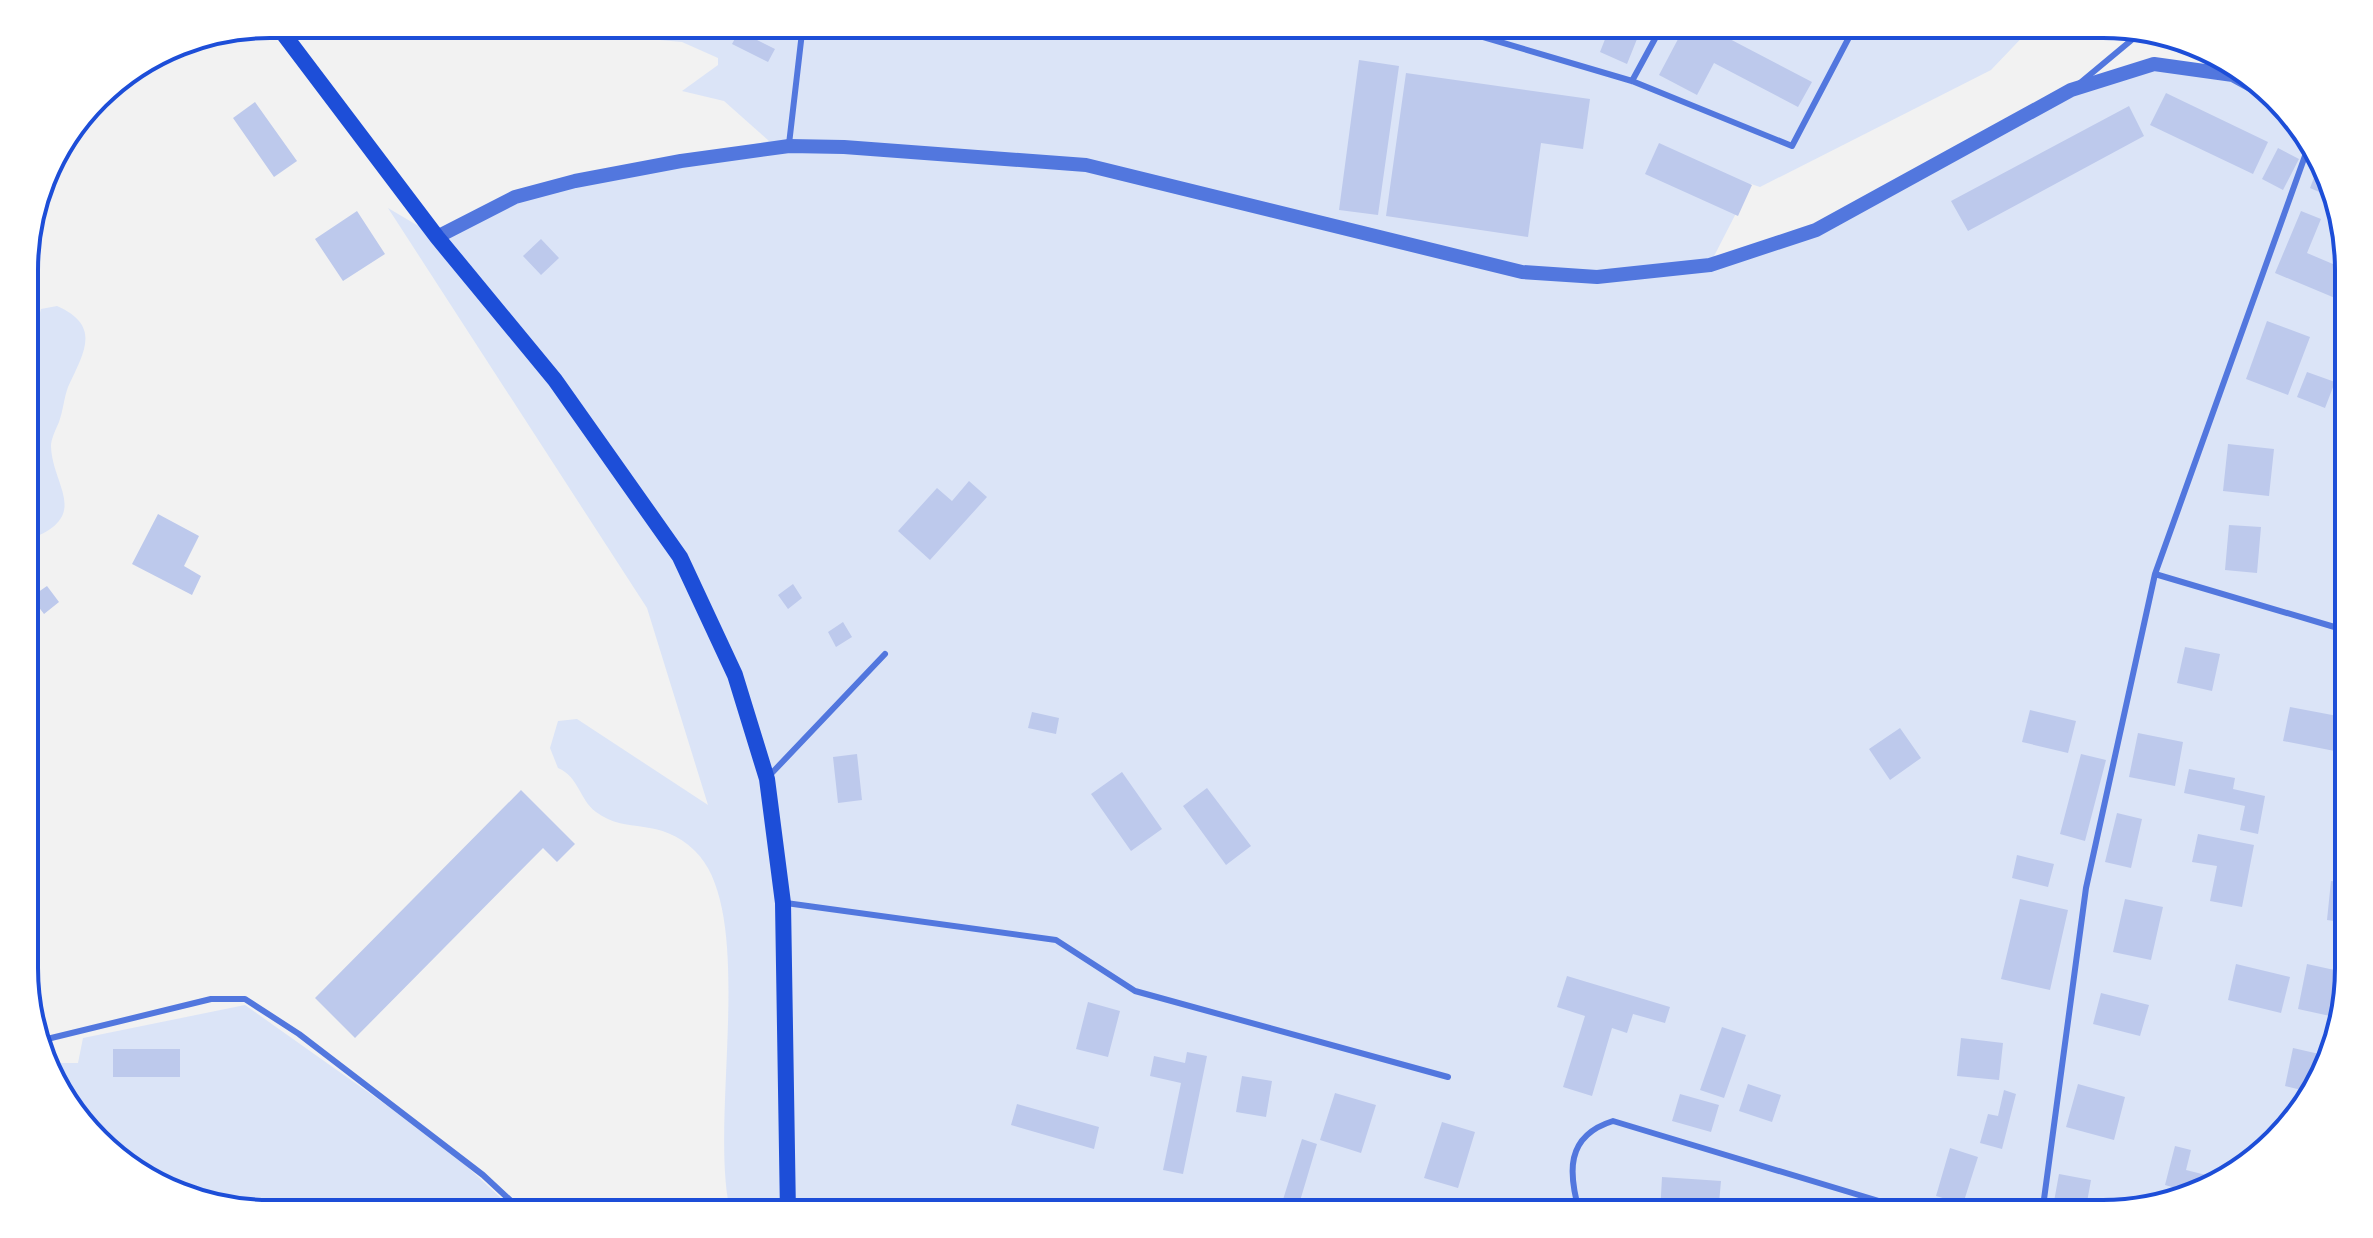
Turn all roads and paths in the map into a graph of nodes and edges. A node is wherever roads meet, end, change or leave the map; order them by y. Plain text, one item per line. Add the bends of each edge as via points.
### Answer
1 (287, 38) edge
2 (801, 38) edge
3 (1486, 38) edge
4 (1655, 38) edge
5 (1849, 38) edge
6 (2132, 40) edge
7 (2227, 74) edge
8 (1632, 81) junction
9 (2071, 90) junction
10 (789, 146) junction
11 (2305, 156) edge
12 (437, 237) junction
13 (2155, 574) junction
14 (2335, 627) edge
15 (885, 654) dead end
16 (767, 779) junction
17 (783, 903) junction
18 (50, 1038) edge
19 (1448, 1077) dead end
20 (510, 1200) edge
21 (788, 1200) edge
22 (1576, 1200) edge
23 (1875, 1200) edge
24 (2044, 1200) edge

1 - 12 main road
2 - 10 lane
3 - 8 lane
4 - 8 lane
5 - 8 lane via 1792,146
6 - 9 lane
7 - 9 street via 2154,64
9 - 10 street via 1816,230 1710,265 1597,277 1522,272 1086,165
10 - 12 street via 681,161 515,197
11 - 13 lane
12 - 16 main road via 555,380 680,557 735,675
13 - 14 lane
13 - 24 lane via 2086,888
15 - 16 lane
16 - 17 main road
17 - 19 lane via 1056,940 1135,991
17 - 21 main road
18 - 20 lane via 211,999 245,999 299,1034
22 - 23 lane via 1570,1180 1578,1143 1597,1126 1613,1121

